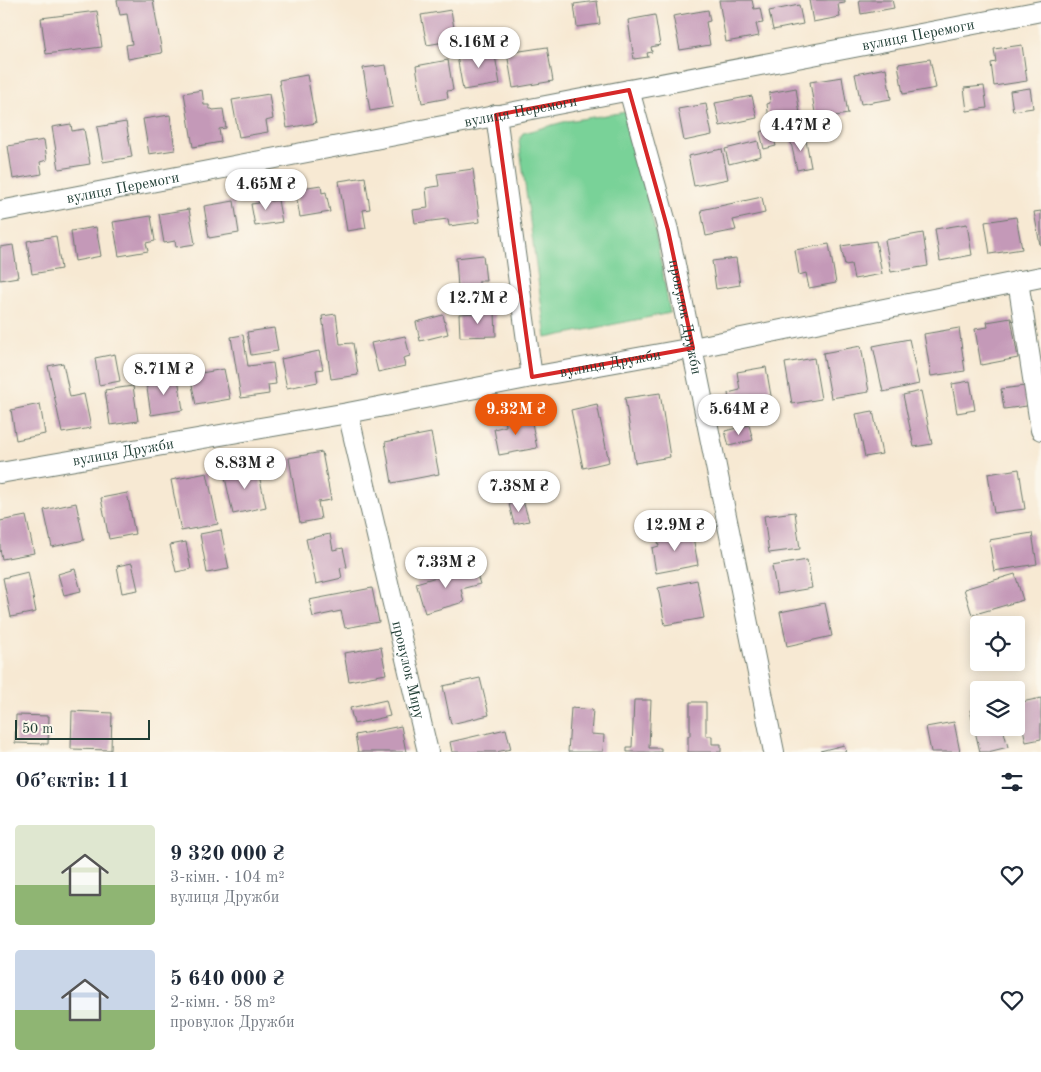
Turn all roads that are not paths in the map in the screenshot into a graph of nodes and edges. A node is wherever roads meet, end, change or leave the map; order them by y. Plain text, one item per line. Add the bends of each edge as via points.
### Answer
1 (1041, 11) edge
2 (629, 90) junction
3 (496, 115) junction
4 (0, 211) edge
5 (1041, 277) edge
6 (1018, 281) junction
7 (693, 348) junction
8 (532, 377) junction
9 (348, 414) junction
10 (1041, 430) edge
11 (0, 473) edge
12 (428, 752) edge
13 (774, 752) edge

1 - 2 street, вулиця Перемоги
2 - 3 street, вулиця Перемоги
2 - 7 street, провулок Дружби via 668,230
3 - 4 street, вулиця Перемоги
3 - 8 street
5 - 6 street, вулиця Дружби
6 - 7 street, вулиця Дружби
6 - 10 street
7 - 8 street, вулиця Дружби
7 - 13 street, провулок Дружби
8 - 9 street, вулиця Дружби
9 - 11 street, вулиця Дружби
9 - 12 street, провулок Миру

